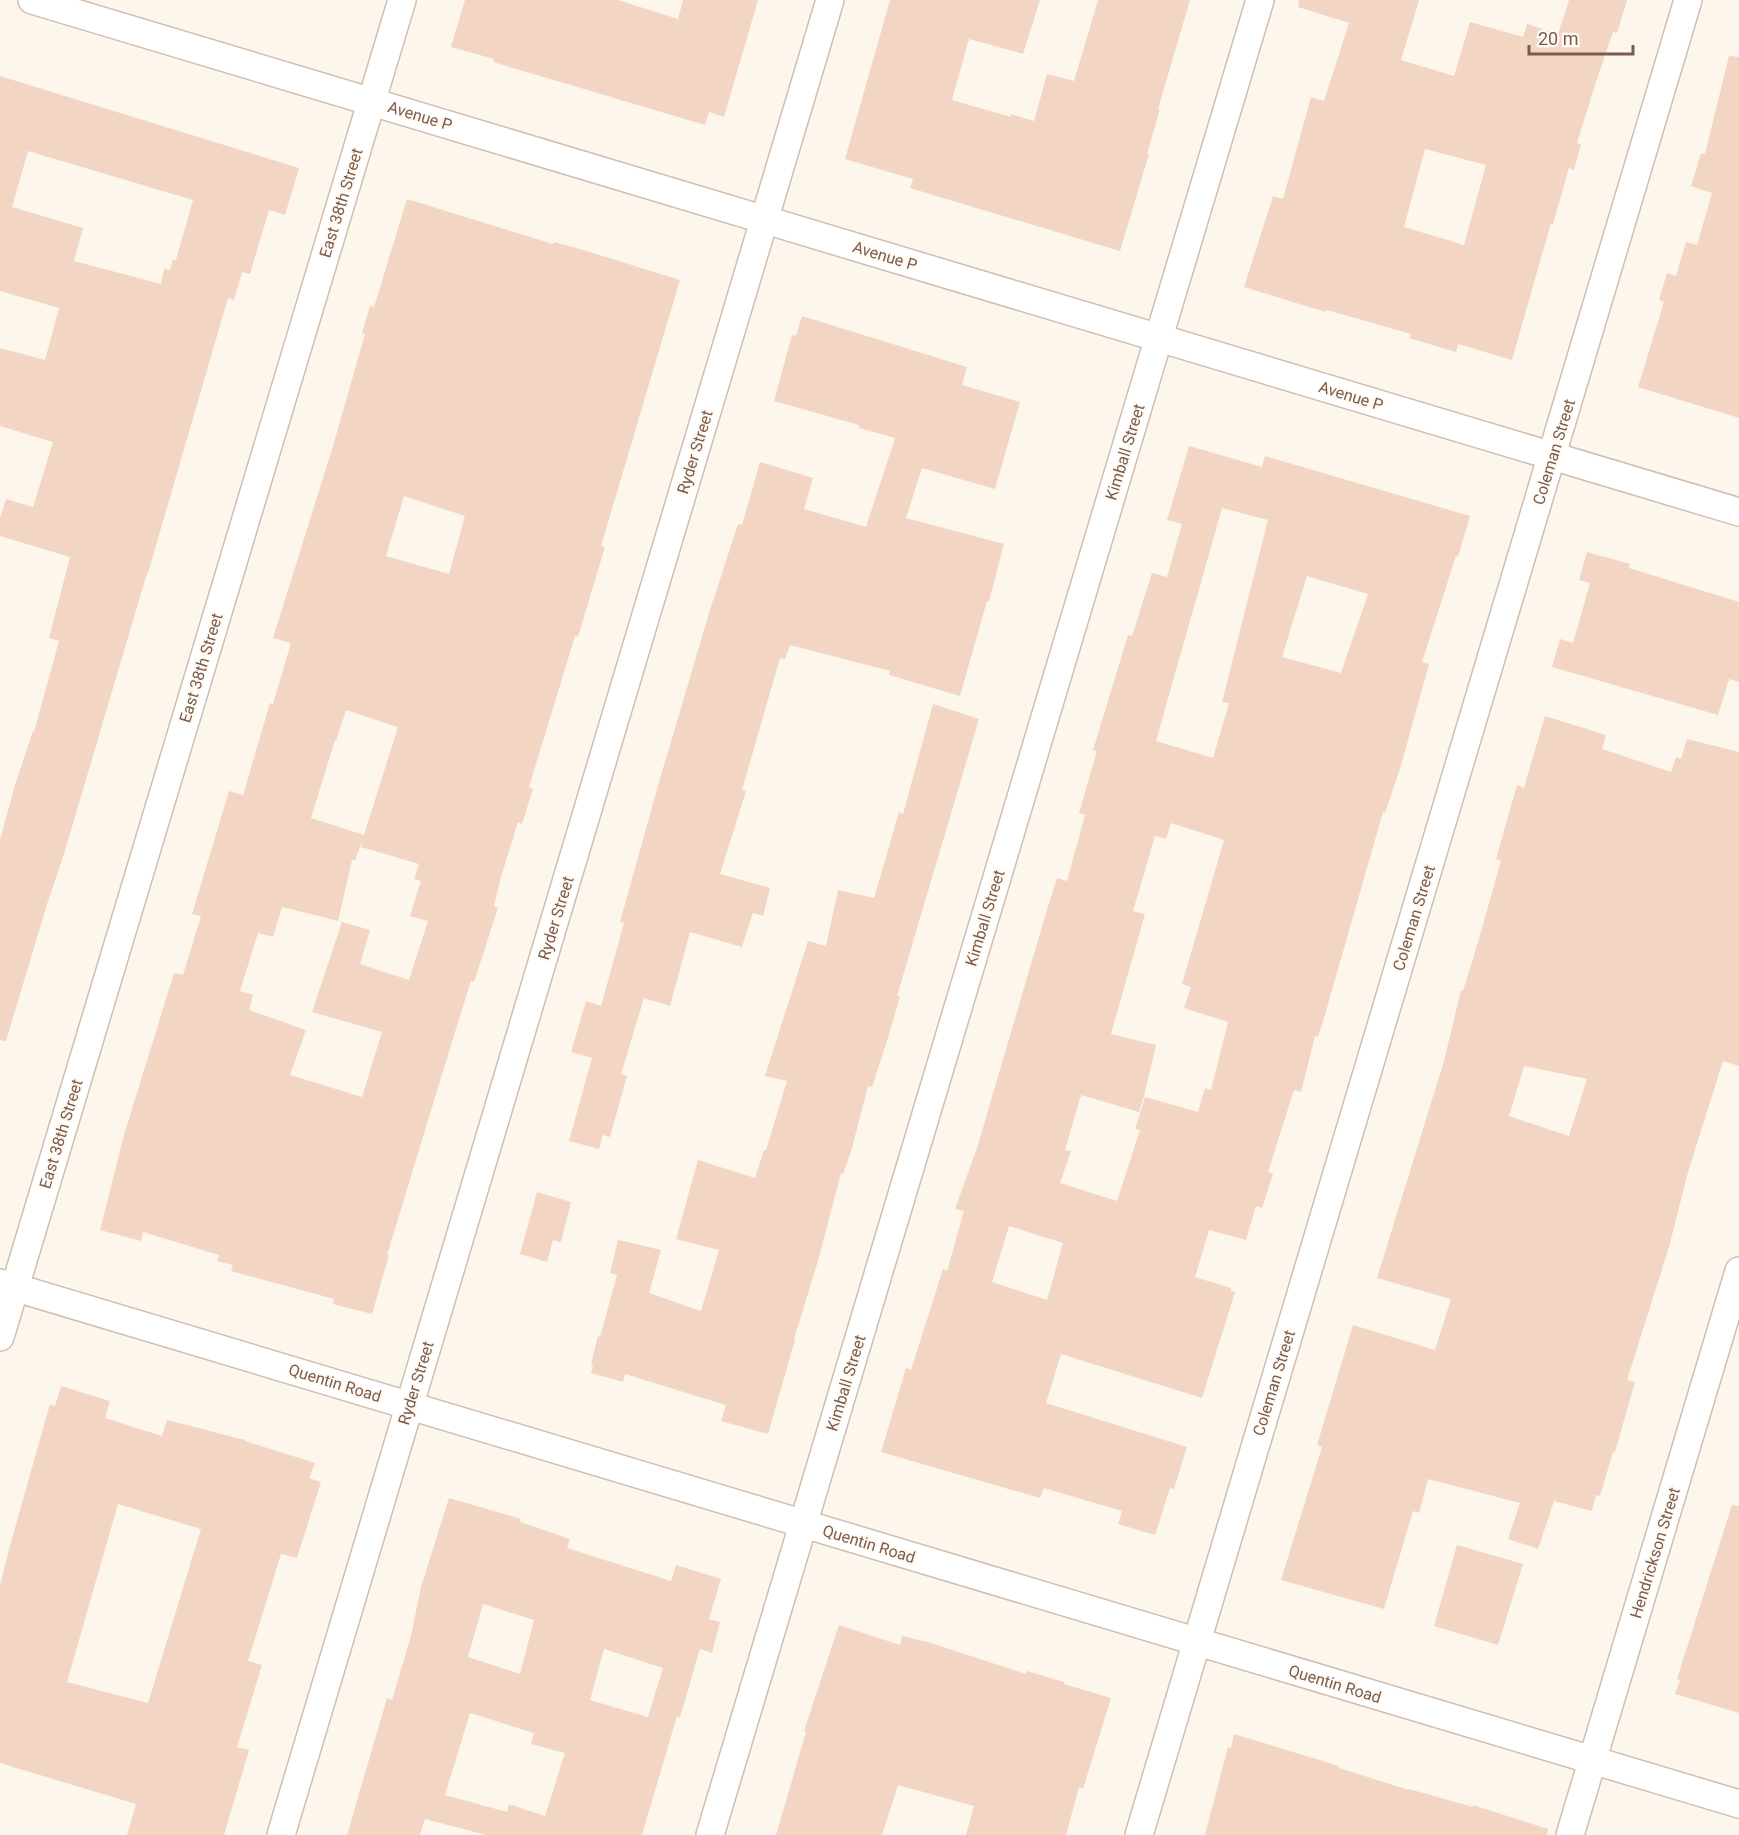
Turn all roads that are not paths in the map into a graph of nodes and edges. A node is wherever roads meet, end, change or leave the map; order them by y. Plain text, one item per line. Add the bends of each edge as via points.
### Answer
1 (32, 0) edge
2 (402, 0) edge
3 (830, 0) edge
4 (1260, 0) edge
5 (1688, 0) edge
6 (371, 102) junction
7 (765, 220) junction
8 (1159, 338) junction
9 (1553, 456) junction
10 (1739, 512) edge
11 (1739, 1270) edge
12 (7, 1286) edge
13 (0, 1337) edge
14 (410, 1405) junction
15 (803, 1525) junction
16 (1197, 1642) junction
17 (1592, 1761) junction
18 (1739, 1804) edge
19 (281, 1835) edge
20 (710, 1835) edge
21 (1139, 1835) edge
22 (1570, 1835) edge

1 - 6 street, Avenue P
2 - 6 street, East 38th Street
3 - 7 street, Ryder Street
4 - 8 street, Kimball Street
5 - 9 street, Coleman Street
6 - 7 street, Avenue P
6 - 12 street, East 38th Street
7 - 8 street, Avenue P
7 - 14 street, Ryder Street
8 - 9 street, Avenue P
8 - 15 street, Kimball Street
9 - 10 street, Avenue P
9 - 16 street, Coleman Street
11 - 17 street, Hendrickson Street
12 - 13 street, East 38th Street
12 - 14 street, Quentin Road
14 - 15 street, Quentin Road
14 - 19 street, Ryder Street
15 - 16 street, Quentin Road
15 - 20 street, Kimball Street
16 - 17 street, Quentin Road
16 - 21 street, Coleman Street
17 - 18 street, Quentin Road
17 - 22 street, Hendrickson Street

